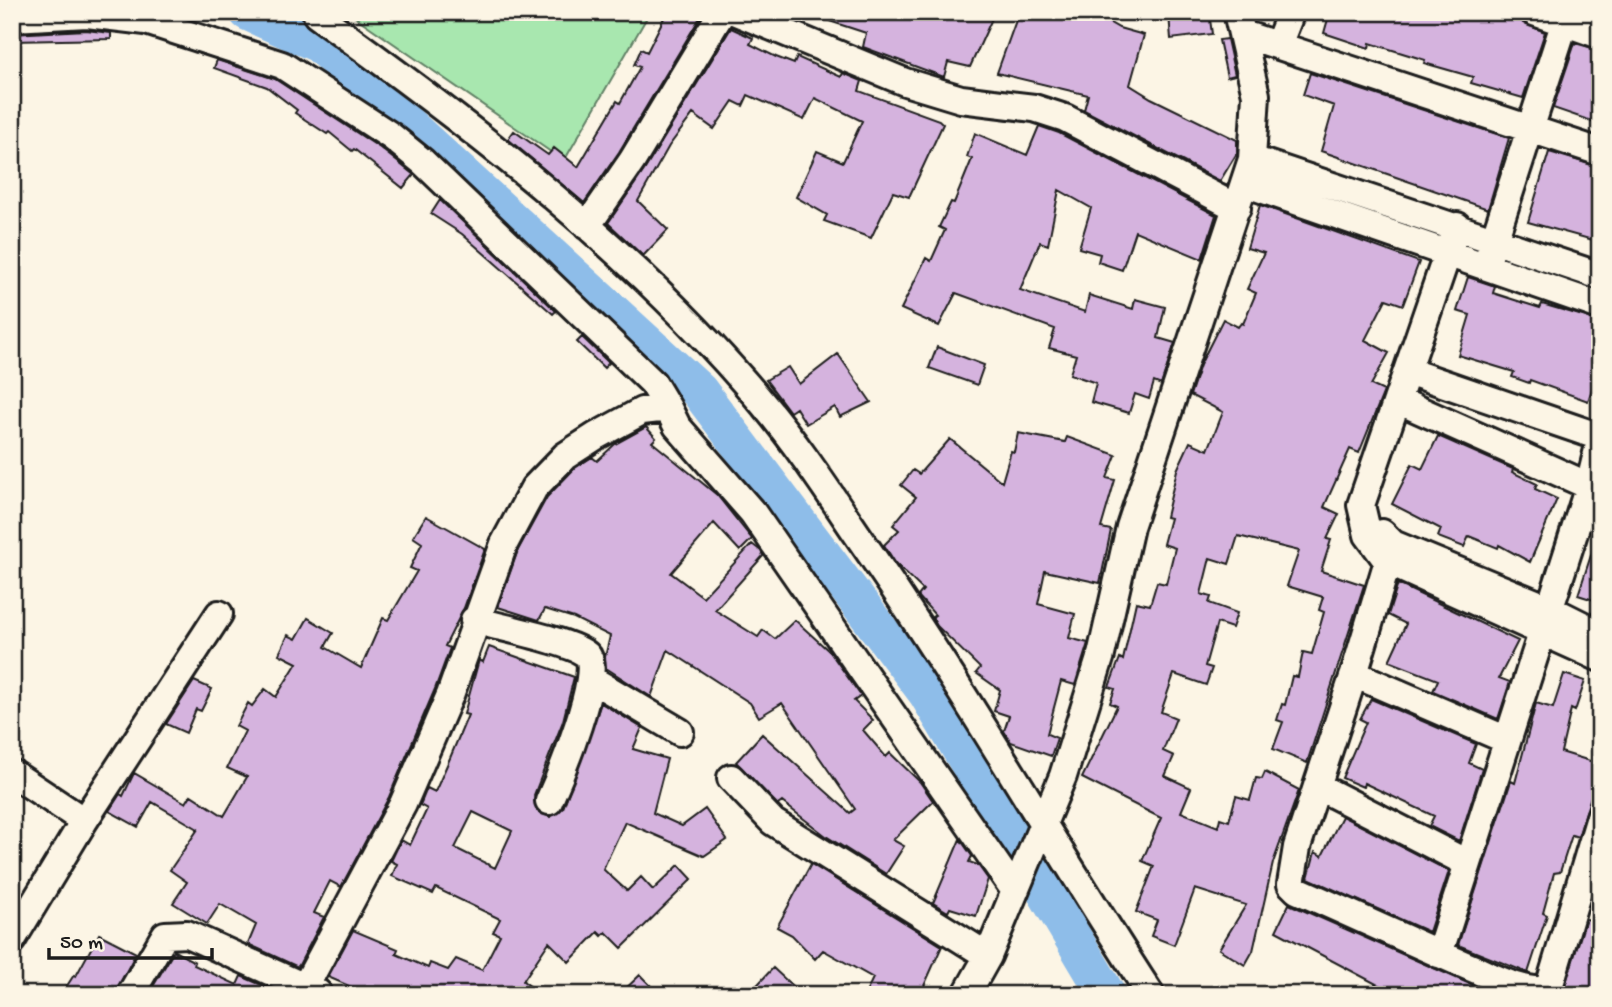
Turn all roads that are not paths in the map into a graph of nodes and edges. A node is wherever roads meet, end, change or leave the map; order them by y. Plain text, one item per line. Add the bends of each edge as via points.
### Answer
1 (722, 12) edge
2 (736, 12) edge
3 (1291, 12) edge
4 (1534, 12) edge
5 (317, 15) dead end
6 (12, 18) edge
7 (1566, 18) edge
8 (1240, 23) edge
9 (1600, 35) edge
10 (1278, 46) junction
11 (1530, 129) junction
12 (1600, 152) edge
13 (1248, 171) junction
14 (1237, 208) junction
15 (587, 226) junction
16 (1474, 233) junction
17 (1465, 260) junction
18 (1600, 276) edge
19 (1600, 306) edge
20 (1419, 375) junction
21 (1404, 402) junction
22 (668, 408) junction
23 (1600, 439) edge
24 (1589, 486) junction
25 (1391, 553) junction
26 (219, 614) dead end
27 (1544, 618) junction
28 (474, 620) junction
29 (1600, 634) edge
30 (1600, 658) edge
31 (1354, 674) junction
32 (591, 679) junction
33 (680, 732) dead end
34 (1507, 740) junction
35 (12, 773) edge
36 (731, 778) dead end
37 (1317, 786) junction
38 (549, 801) dead end
39 (1600, 817) edge
40 (84, 821) junction
41 (1040, 833) junction
42 (1467, 863) junction
43 (1017, 886) junction
44 (12, 940) edge
45 (1440, 954) junction
46 (988, 956) junction
47 (313, 991) edge
48 (130, 995) edge
49 (966, 995) edge
50 (1151, 995) edge

1 - 15 street
2 - 14 street via 905,82 1065,118
3 - 10 street
4 - 7 street
5 - 15 street via 374,55
6 - 22 street via 87,14 146,22 251,52 313,83 423,162 653,383
7 - 9 street
7 - 11 street
8 - 10 street
8 - 13 street via 1256,95
10 - 11 street
11 - 12 street
11 - 16 street
13 - 14 street
13 - 16 street
13 - 17 street
14 - 41 street via 1167,409 1130,527 1101,655
15 - 41 street via 679,308 766,407 986,727
16 - 17 street
16 - 17 street
16 - 18 street
17 - 19 street
17 - 20 street
17 - 21 street
20 - 21 street
20 - 23 street
21 - 24 street
21 - 25 street via 1376,507 1377,526
22 - 28 street via 642,411 596,436 565,456 534,488 504,544
22 - 43 street via 677,426 753,513
23 - 24 street
24 - 27 street
25 - 27 street
25 - 31 street
26 - 40 street
27 - 29 street
27 - 30 street
27 - 34 street
28 - 32 street via 582,652 592,662
28 - 47 street via 450,695 403,804
31 - 34 street
31 - 37 street
32 - 33 street
32 - 38 street
34 - 42 street
35 - 40 street
36 - 46 street via 773,822 822,856
37 - 42 street
37 - 45 street via 1297,847 1291,884
39 - 45 street via 1545,990 1504,981
40 - 44 street
41 - 43 street
41 - 50 street
42 - 45 street
43 - 46 street
46 - 49 street
47 - 48 street via 187,933 178,933 165,935

